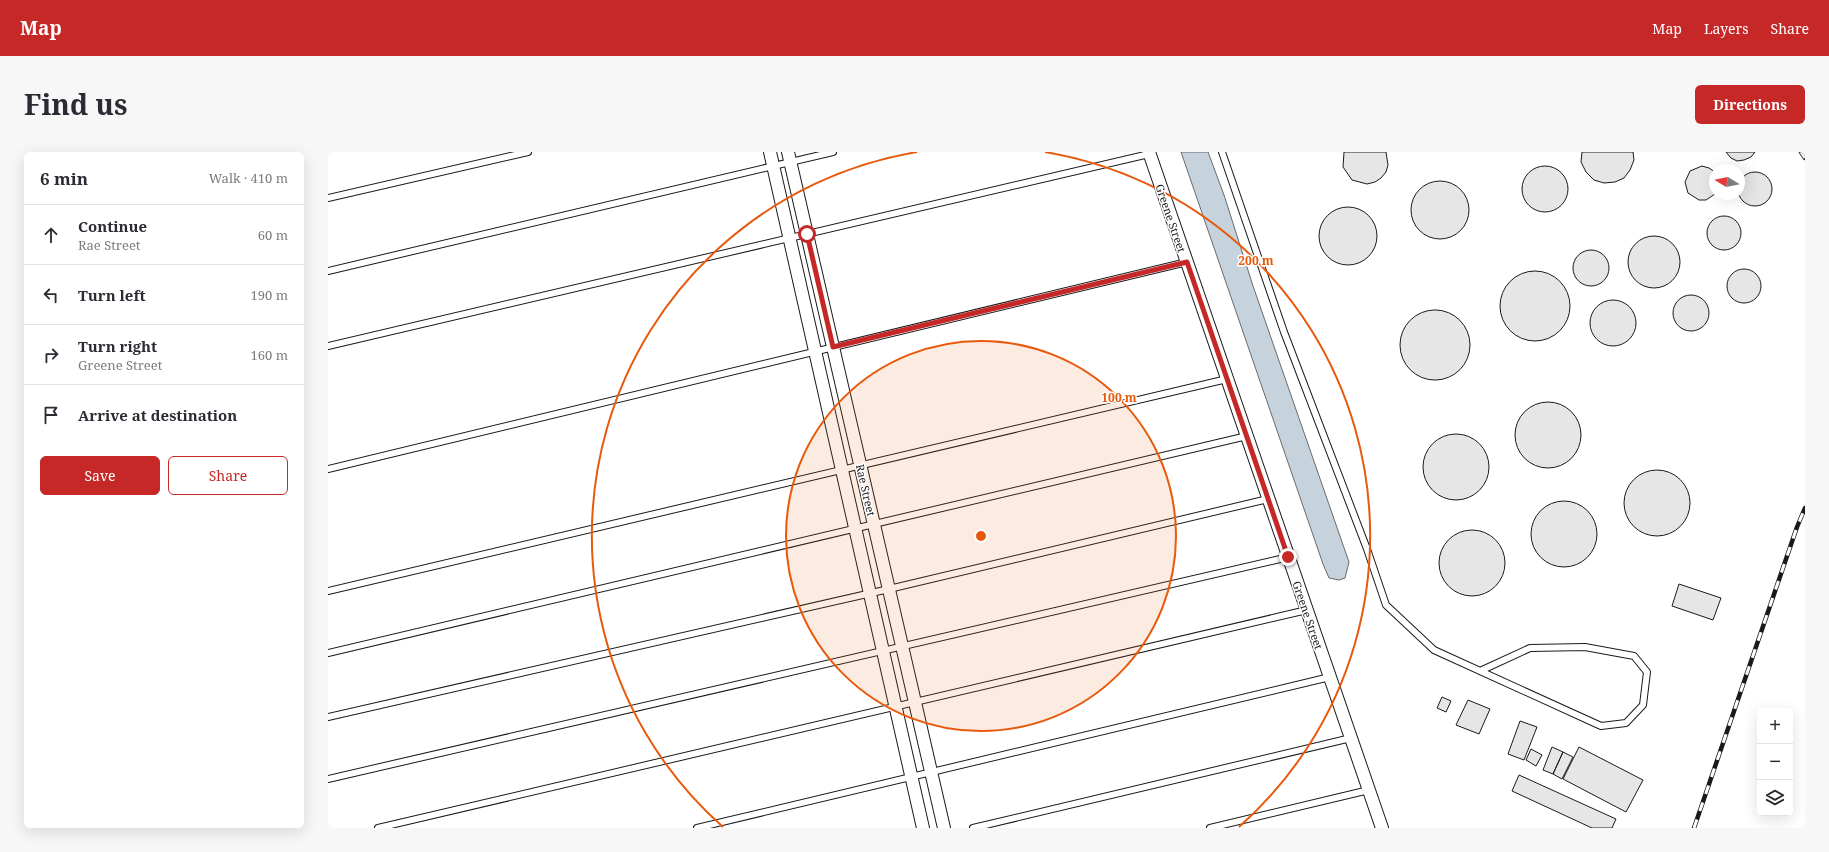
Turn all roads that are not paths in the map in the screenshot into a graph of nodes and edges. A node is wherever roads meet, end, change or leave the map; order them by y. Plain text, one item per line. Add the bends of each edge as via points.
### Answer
1 (528, 152) edge
2 (770, 152) edge
3 (833, 152) edge
4 (1222, 152) edge
5 (1149, 153) edge
6 (790, 157) edge
7 (773, 166) junction
8 (328, 198) edge
9 (807, 234) junction
10 (790, 238) junction
11 (1187, 262) junction
12 (328, 271) edge
13 (328, 346) edge
14 (833, 347) junction
15 (816, 352) junction
16 (1227, 379) junction
17 (1247, 436) junction
18 (861, 465) junction
19 (328, 469) edge
20 (842, 470) junction
21 (1268, 499) junction
22 (874, 524) junction
23 (856, 529) junction
24 (1288, 557) junction
25 (889, 589) junction
26 (328, 591) edge
27 (870, 593) junction
28 (1307, 610) junction
29 (902, 646) junction
30 (882, 650) junction
31 (328, 653) edge
32 (1480, 671) junction
33 (1330, 677) junction
34 (915, 702) junction
35 (896, 706) junction
36 (328, 717) edge
37 (1351, 738) junction
38 (931, 773) junction
39 (912, 777) junction
40 (328, 779) edge
41 (1369, 790) junction
42 (378, 828) edge
43 (697, 828) edge
44 (923, 828) edge
45 (944, 828) edge
46 (973, 828) edge
47 (1210, 828) edge
48 (1382, 828) edge

1 - 8 lane
2 - 7 street, Rae Street
3 - 6 lane
4 - 32 lane via 1284,332 1386,605 1434,650
5 - 9 lane
5 - 11 street, Greene Street
6 - 7 lane
6 - 9 street, Rae Street
7 - 10 street, Rae Street
7 - 12 lane
9 - 10 lane
9 - 14 street, Rae Street
10 - 13 lane
10 - 15 street, Rae Street
11 - 14 lane
11 - 16 street, Greene Street
14 - 15 lane
14 - 18 street, Rae Street
15 - 19 lane
15 - 20 street, Rae Street
16 - 17 street, Greene Street
16 - 18 lane
17 - 21 street, Greene Street
17 - 22 lane
18 - 20 lane
18 - 22 street, Rae Street
20 - 23 street, Rae Street
20 - 26 lane
21 - 24 street, Greene Street
21 - 25 lane
22 - 23 lane
22 - 25 street, Rae Street
23 - 27 street, Rae Street
23 - 31 lane
24 - 28 street, Greene Street
24 - 29 lane
25 - 27 lane
25 - 29 street, Rae Street
27 - 30 street, Rae Street
27 - 36 lane
28 - 33 street, Greene Street
28 - 34 lane
29 - 30 lane
29 - 34 street, Rae Street
30 - 35 street, Rae Street
30 - 40 lane
32 - 32 lane via 1601,726 1626,723 1643,705 1647,672 1634,656 1585,647 1530,648
33 - 37 street, Greene Street
33 - 38 lane
34 - 35 lane
34 - 38 street, Rae Street
35 - 39 street, Rae Street
35 - 42 lane
37 - 41 street, Greene Street
37 - 46 lane
38 - 39 lane
38 - 45 street, Rae Street
39 - 43 lane
39 - 44 street, Rae Street
41 - 47 lane
41 - 48 street, Greene Street

